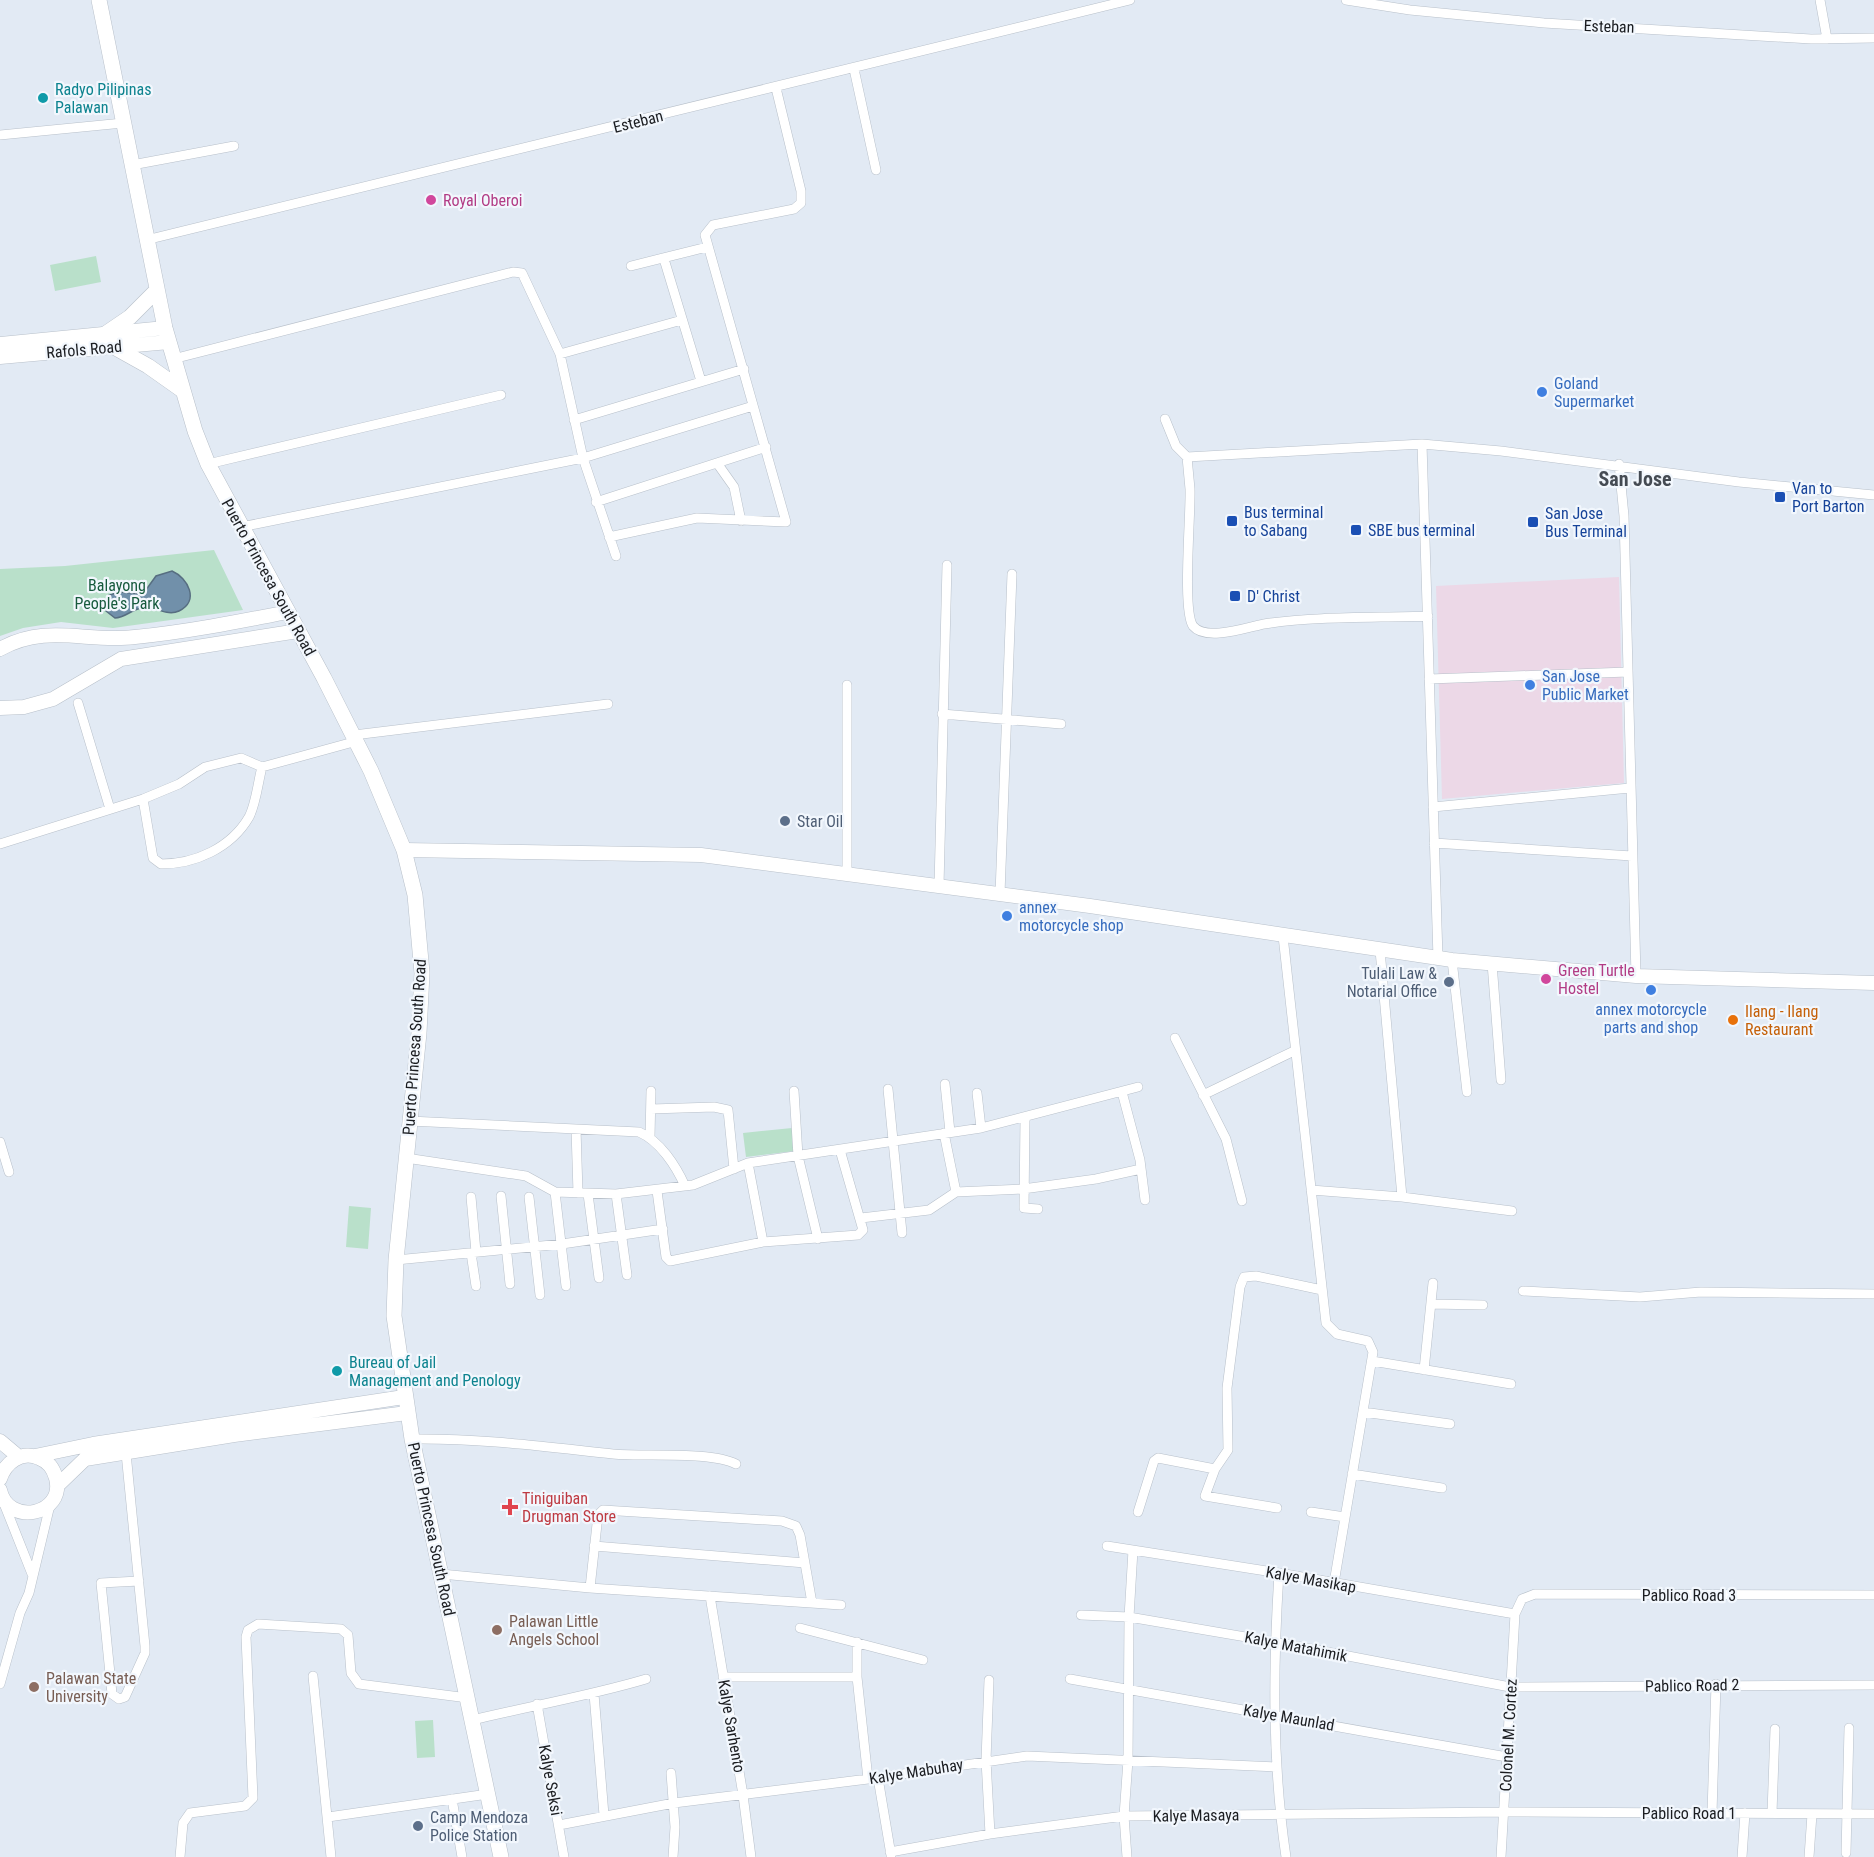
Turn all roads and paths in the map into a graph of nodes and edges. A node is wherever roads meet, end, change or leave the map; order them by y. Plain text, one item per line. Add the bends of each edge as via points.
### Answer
1 (99, 0) edge
2 (1130, 0) edge
3 (1346, 0) edge
4 (1820, 0) edge
5 (1874, 38) edge
6 (1827, 39) junction
7 (854, 69) junction
8 (776, 88) junction
9 (123, 123) junction
10 (0, 135) edge
11 (234, 146) dead end
12 (132, 165) junction
13 (876, 170) dead end
14 (146, 240) junction
15 (707, 247) junction
16 (664, 259) junction
17 (631, 266) dead end
18 (157, 290) junction
19 (682, 320) junction
20 (167, 335) junction
21 (110, 340) junction
22 (0, 344) edge
23 (560, 354) junction
24 (0, 357) edge
25 (173, 358) junction
26 (744, 369) junction
27 (701, 381) junction
28 (182, 390) junction
29 (501, 394) dead end
30 (753, 405) junction
31 (1165, 419) dead end
32 (574, 420) junction
33 (1422, 444) junction
34 (766, 447) junction
35 (1187, 457) junction
36 (583, 458) junction
37 (717, 463) junction
38 (208, 464) junction
39 (1619, 464) junction
40 (1874, 495) edge
41 (596, 502) junction
42 (741, 521) junction
43 (241, 526) junction
44 (609, 537) junction
45 (616, 556) dead end
46 (946, 565) dead end
47 (1012, 574) dead end
48 (288, 612) junction
49 (1428, 616) junction
50 (298, 631) junction
51 (106, 638) junction
52 (0, 649) edge
53 (110, 664) junction
54 (1628, 672) junction
55 (1429, 679) junction
56 (847, 685) dead end
57 (78, 703) dead end
58 (608, 704) dead end
59 (0, 708) edge
60 (942, 714) junction
61 (1006, 721) junction
62 (1061, 724) dead end
63 (355, 738) junction
64 (262, 767) junction
65 (1630, 788) junction
66 (143, 799) junction
67 (1433, 807) junction
68 (110, 809) junction
69 (1434, 843) junction
70 (0, 844) edge
71 (404, 850) junction
72 (1632, 856) junction
73 (847, 873) junction
74 (939, 886) junction
75 (999, 894) junction
76 (1283, 936) junction
77 (1380, 950) junction
78 (1445, 959) junction
79 (1492, 963) junction
80 (1636, 976) junction
81 (1874, 983) edge
82 (1175, 1038) dead end
83 (1294, 1051) junction
84 (1501, 1080) dead end
85 (945, 1084) dead end
86 (1138, 1087) dead end
87 (888, 1089) dead end
88 (651, 1091) dead end
89 (794, 1091) dead end
90 (1122, 1092) junction
91 (1467, 1092) dead end
92 (977, 1093) dead end
93 (1203, 1095) junction
94 (651, 1109) junction
95 (1025, 1118) junction
96 (409, 1121) junction
97 (981, 1128) junction
98 (576, 1129) junction
99 (947, 1132) junction
100 (650, 1137) junction
101 (0, 1142) edge
102 (893, 1142) junction
103 (840, 1150) junction
104 (798, 1156) junction
105 (406, 1158) junction
106 (748, 1163) junction
107 (734, 1169) junction
108 (1141, 1169) junction
109 (9, 1172) dead end
110 (685, 1186) junction
111 (1023, 1190) junction
112 (1311, 1190) junction
113 (657, 1191) junction
114 (555, 1192) junction
115 (956, 1192) junction
116 (578, 1193) junction
117 (588, 1194) junction
118 (616, 1194) junction
119 (501, 1196) dead end
120 (471, 1197) dead end
121 (529, 1197) dead end
122 (1402, 1197) junction
123 (1145, 1200) dead end
124 (1242, 1201) dead end
125 (1038, 1209) dead end
126 (1512, 1211) dead end
127 (899, 1213) junction
128 (861, 1218) junction
129 (663, 1229) junction
130 (903, 1233) dead end
131 (622, 1236) junction
132 (818, 1239) junction
133 (594, 1240) junction
134 (763, 1242) junction
135 (562, 1244) junction
136 (534, 1246) junction
137 (505, 1249) junction
138 (473, 1252) junction
139 (396, 1260) junction
140 (627, 1275) dead end
141 (599, 1278) dead end
142 (1433, 1282) dead end
143 (510, 1284) dead end
144 (476, 1286) dead end
145 (566, 1286) dead end
146 (1322, 1290) junction
147 (1523, 1291) dead end
148 (540, 1294) dead end
149 (1874, 1294) edge
150 (1431, 1304) junction
151 (1483, 1305) dead end
152 (1372, 1361) junction
153 (1424, 1370) junction
154 (1511, 1384) dead end
155 (404, 1397) junction
156 (1363, 1412) junction
157 (407, 1413) junction
158 (1450, 1424) dead end
159 (412, 1439) junction
160 (0, 1441) edge
161 (126, 1453) junction
162 (35, 1456) junction
163 (19, 1457) junction
164 (736, 1464) dead end
165 (1215, 1469) junction
166 (1352, 1474) junction
167 (0, 1479) edge
168 (58, 1485) junction
169 (1442, 1488) dead end
170 (0, 1491) edge
171 (50, 1505) junction
172 (1277, 1508) dead end
173 (1138, 1512) dead end
174 (1311, 1512) dead end
175 (1345, 1517) junction
176 (594, 1546) junction
177 (1107, 1546) dead end
178 (1133, 1550) junction
179 (805, 1563) junction
180 (1279, 1573) junction
181 (32, 1574) junction
182 (441, 1574) junction
183 (139, 1581) junction
184 (1334, 1583) junction
185 (590, 1588) junction
186 (1874, 1595) edge
187 (710, 1596) junction
188 (812, 1603) junction
189 (841, 1605) dead end
190 (1515, 1614) junction
191 (1081, 1615) dead end
192 (1129, 1617) junction
193 (800, 1628) dead end
194 (1275, 1641) junction
195 (857, 1642) junction
196 (922, 1660) dead end
197 (2, 1667) edge
198 (313, 1676) dead end
199 (723, 1677) junction
200 (857, 1677) junction
201 (646, 1679) dead end
202 (1070, 1679) dead end
203 (989, 1680) dead end
204 (0, 1684) edge
205 (1716, 1684) junction
206 (1874, 1685) edge
207 (1510, 1687) junction
208 (1130, 1688) junction
209 (594, 1694) junction
210 (468, 1698) junction
211 (537, 1704) junction
212 (1274, 1714) junction
213 (472, 1720) junction
214 (1849, 1728) dead end
215 (1775, 1729) dead end
216 (1507, 1757) junction
217 (986, 1760) junction
218 (1128, 1760) junction
219 (1276, 1767) junction
220 (671, 1773) dead end
221 (873, 1779) junction
222 (488, 1794) junction
223 (743, 1795) junction
224 (452, 1798) junction
225 (674, 1803) junction
226 (1504, 1812) junction
227 (1280, 1813) junction
228 (1712, 1813) junction
229 (1745, 1813) junction
230 (1772, 1814) junction
231 (1812, 1814) junction
232 (1846, 1814) junction
233 (1874, 1814) edge
234 (604, 1815) junction
235 (1124, 1816) junction
236 (328, 1817) junction
237 (560, 1825) junction
238 (990, 1834) junction
239 (1845, 1852) dead end
240 (891, 1854) edge
241 (180, 1857) edge
242 (331, 1857) edge
243 (462, 1857) edge
244 (501, 1857) edge
245 (564, 1857) edge
246 (673, 1857) edge
247 (751, 1857) edge
248 (1127, 1857) edge
249 (1286, 1857) edge
250 (1501, 1857) edge
251 (1742, 1857) edge
252 (1809, 1857) edge

1 - 9 main road, Puerto Princesa South Road
2 - 7 street, Esteban
3 - 6 street, Esteban via 1544,23
4 - 6 street
5 - 6 street, Esteban
7 - 8 street, Esteban
7 - 13 street
8 - 14 street, Esteban
8 - 15 street via 801,203 794,208 713,225 706,231
9 - 10 street
9 - 12 main road, Puerto Princesa South Road
11 - 12 street
12 - 14 main road, Puerto Princesa South Road
14 - 18 main road, Puerto Princesa South Road
15 - 16 street
15 - 26 street
16 - 17 street
16 - 19 street
18 - 20 main road, Puerto Princesa South Road
18 - 21 main road
19 - 23 street
19 - 27 street
20 - 21 street, Rafols Road
20 - 25 main road, Puerto Princesa South Road
21 - 22 street, Rafols Road
21 - 24 street, Rafols Road
21 - 28 main road
23 - 25 street via 524,276 513,272
23 - 32 street
25 - 28 main road, Puerto Princesa South Road
26 - 27 street
26 - 30 street
27 - 32 street
28 - 38 main road, Puerto Princesa South Road
29 - 38 street
30 - 34 street
30 - 36 street
31 - 35 street via 1176,446
32 - 36 street
33 - 35 street
33 - 39 street
33 - 49 street
34 - 37 street
34 - 42 street via 786,522
35 - 49 street via 1187,574 1190,617 1198,630 1232,632 1263,624
36 - 41 street
36 - 43 street
37 - 41 street
37 - 42 street via 734,487
38 - 43 main road, Puerto Princesa South Road
39 - 40 street via 1739,482
39 - 54 street
41 - 44 street
42 - 44 street via 687,519
43 - 48 main road, Puerto Princesa South Road
44 - 45 street
46 - 60 street
47 - 61 street
48 - 50 main road, Puerto Princesa South Road
48 - 51 street via 134,638
49 - 55 street
50 - 53 street via 142,655
50 - 63 main road, Puerto Princesa South Road
51 - 52 street via 60,633 37,636
51 - 53 street via 112,650
53 - 59 street via 53,699 24,707
54 - 55 street
54 - 65 street
55 - 67 street
56 - 73 street
57 - 68 street
58 - 63 street
60 - 61 street
60 - 74 street
61 - 62 street
61 - 75 street
63 - 64 street
63 - 71 main road, Puerto Princesa South Road
64 - 66 street via 241,758 205,767 179,784
64 - 66 street via 249,816 219,848 187,862 160,864 153,858
65 - 67 street
65 - 72 street
66 - 68 street
67 - 69 street
68 - 70 street
69 - 72 street
69 - 78 street
71 - 73 street via 701,855
71 - 96 main road, Puerto Princesa South Road via 415,896 422,973
72 - 80 street
73 - 74 street
74 - 75 street
75 - 76 street
76 - 77 street
76 - 83 street
77 - 78 street
77 - 122 street
78 - 79 street
78 - 91 street
79 - 80 street
79 - 84 street
80 - 81 street
82 - 93 street
83 - 93 street
83 - 112 street
85 - 99 street
86 - 90 street
87 - 102 street
88 - 94 street
89 - 104 street
90 - 95 street
90 - 108 street
92 - 97 street
93 - 124 street via 1226,1140
94 - 100 street
94 - 107 street via 728,1110
95 - 97 street
95 - 111 street
96 - 98 street
96 - 105 main road, Puerto Princesa South Road
97 - 99 street
98 - 100 street via 626,1131
98 - 116 street
99 - 102 street
99 - 115 street
100 - 110 street via 676,1168
101 - 109 street
102 - 103 street
102 - 127 street
103 - 104 street
103 - 128 street
104 - 106 street
104 - 132 street
105 - 114 street via 526,1176
105 - 139 main road, Puerto Princesa South Road
106 - 107 street
106 - 134 street
107 - 110 street
108 - 111 street
108 - 123 street
110 - 113 street
111 - 115 street
111 - 125 street via 1024,1209
112 - 122 street
112 - 146 street
113 - 118 street
113 - 129 street
114 - 116 street
114 - 135 street
115 - 127 street via 929,1210
116 - 117 street
117 - 118 street
117 - 133 street
118 - 131 street
119 - 137 street
120 - 138 street
121 - 136 street
122 - 126 street
127 - 128 street
127 - 130 street
128 - 132 street via 863,1230 858,1235
129 - 131 street
129 - 134 street via 670,1262
131 - 133 street
131 - 140 street
132 - 134 street
133 - 135 street
133 - 141 street
135 - 136 street
135 - 145 street
136 - 137 street
136 - 148 street
137 - 138 street
137 - 143 street
138 - 139 street
138 - 144 street
139 - 155 main road, Puerto Princesa South Road via 394,1316
142 - 150 street
146 - 152 street via 1330,1329 1368,1341 1373,1347
146 - 165 street via 1256,1276 1242,1280 1227,1388 1228,1450
147 - 149 street via 1640,1297 1701,1292
150 - 151 street
150 - 153 street
152 - 153 street
152 - 156 street
153 - 154 street
155 - 157 main road, Puerto Princesa South Road
155 - 162 street
156 - 158 street
156 - 166 street
157 - 159 main road, Puerto Princesa South Road
157 - 161 street
159 - 164 street via 466,1438 614,1454 718,1459
159 - 182 main road, Puerto Princesa South Road
160 - 163 street
161 - 168 street via 85,1459
161 - 183 street
162 - 163 street
162 - 168 street via 54,1469
163 - 167 street via 9,1462
165 - 172 street via 1204,1493 1208,1499
165 - 173 street via 1158,1458
166 - 169 street
166 - 175 street
168 - 171 street
170 - 171 street via 6,1504 22,1512 40,1512
170 - 181 street
171 - 181 street
174 - 175 street
175 - 184 street
176 - 179 street
176 - 179 street via 598,1515 603,1510 782,1521 796,1526
176 - 185 street
177 - 178 street, Kalye Masikap
178 - 180 street, Kalye Masikap
178 - 192 street
179 - 188 street
180 - 184 street, Kalye Masikap
180 - 194 street
181 - 197 street
182 - 185 street
182 - 210 main road, Puerto Princesa South Road
183 - 183 street via 145,1653 125,1697 119,1699 112,1694 101,1583
184 - 190 street, Kalye Masikap
185 - 187 street
186 - 190 street, Pablico Road 3 via 1535,1594 1522,1599
187 - 188 street
187 - 199 street, Kalye Sarhento
188 - 189 street
190 - 207 street, Colonel M. Cortez
191 - 192 street, Kalye Matahimik
192 - 194 street, Kalye Matahimik
192 - 208 street
193 - 195 street
194 - 207 street, Kalye Matahimik
194 - 212 street
195 - 196 street
195 - 200 street
197 - 204 street
198 - 236 street
199 - 200 street
199 - 223 street, Kalye Sarhento
200 - 221 street
201 - 209 street
202 - 208 street, Kalye Maunlad
203 - 217 street
205 - 206 street, Pablico Road 2
205 - 207 street, Pablico Road 2
205 - 228 street
207 - 216 street, Colonel M. Cortez
208 - 212 street, Kalye Maunlad
208 - 218 street
209 - 211 street
209 - 234 street
210 - 213 main road, Puerto Princesa South Road
210 - 241 street via 359,1684 351,1673 348,1635 341,1629 252,1626 246,1637 252,1798 245,1806 195,1810 187,1815
211 - 213 street
211 - 237 street, Kalye Seksi
212 - 216 street, Kalye Maunlad
212 - 219 street
213 - 222 main road, Puerto Princesa South Road
214 - 232 street
215 - 230 street
216 - 226 street, Colonel M. Cortez
217 - 218 street, Kalye Mabuhay via 1027,1756
217 - 221 street, Kalye Mabuhay
217 - 238 street
218 - 219 street, Kalye Mabuhay
218 - 235 street
219 - 227 street
220 - 225 street
221 - 223 street, Kalye Mabuhay
221 - 240 street
222 - 224 street
222 - 244 main road, Puerto Princesa South Road
223 - 225 street, Kalye Mabuhay
223 - 247 street, Kalye Sarhento
224 - 236 street
224 - 243 street
225 - 234 street, Kalye Mabuhay
225 - 246 street
226 - 227 street, Kalye Masaya
226 - 228 street, Pablico Road 1
226 - 250 street, Colonel M. Cortez
227 - 235 street, Kalye Masaya
227 - 249 street
228 - 229 street, Pablico Road 1
229 - 230 street, Pablico Road 1
229 - 251 street
230 - 231 street, Pablico Road 1
231 - 232 street, Pablico Road 1
231 - 252 street
232 - 233 street, Pablico Road 1
232 - 239 street
234 - 237 street, Kalye Mabuhay
235 - 238 street, Kalye Masaya
235 - 248 street
236 - 242 street
237 - 245 street, Kalye Seksi
238 - 240 street, Kalye Masaya

